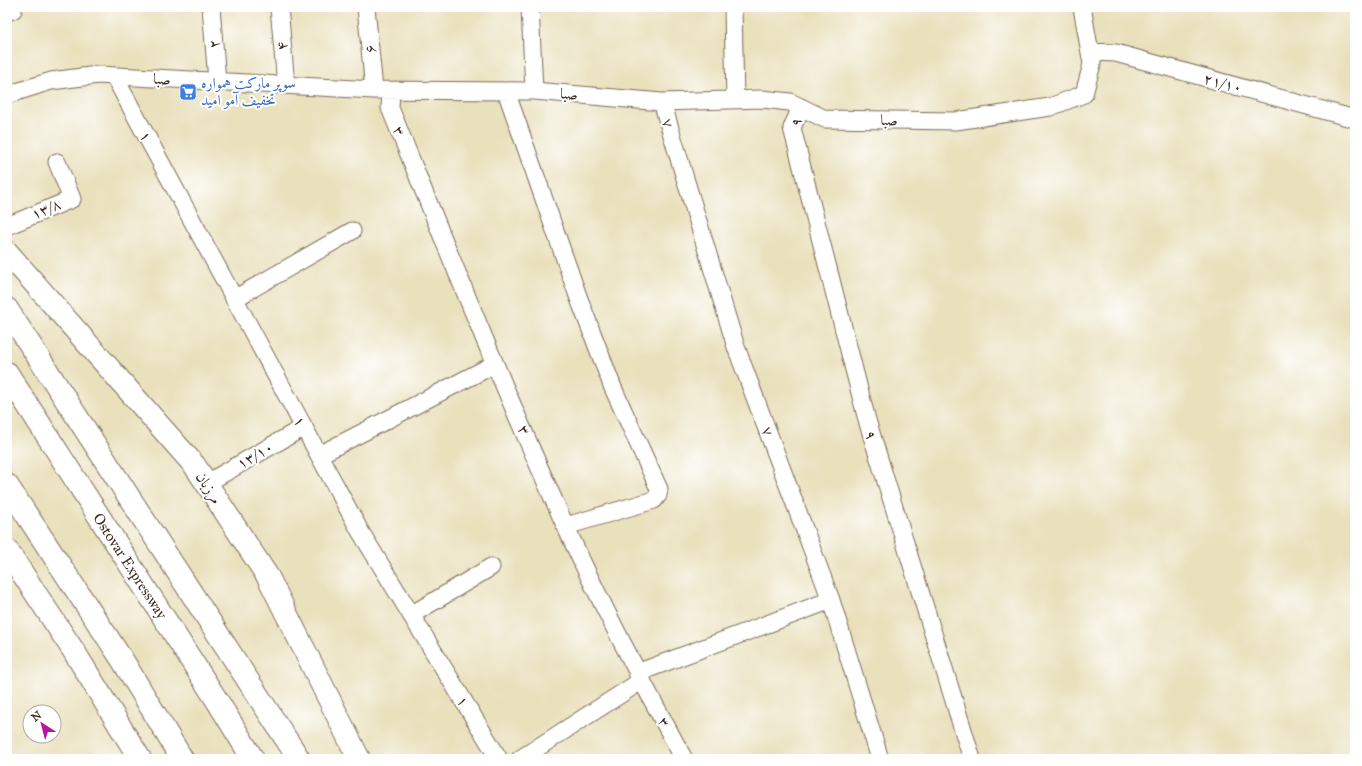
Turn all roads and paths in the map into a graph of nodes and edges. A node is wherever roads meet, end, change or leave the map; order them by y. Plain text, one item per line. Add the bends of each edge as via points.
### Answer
1 (211, 7) edge
2 (279, 7) edge
3 (366, 7) edge
4 (530, 7) edge
5 (733, 7) edge
6 (1082, 7) edge
7 (1090, 52) junction
8 (114, 76) junction
9 (217, 81) junction
10 (286, 85) junction
11 (374, 90) junction
12 (391, 91) junction
13 (506, 91) junction
14 (534, 91) junction
15 (7, 95) edge
16 (735, 100) junction
17 (662, 102) junction
18 (801, 107) junction
19 (1355, 119) edge
20 (57, 162) dead end
21 (7, 226) edge
22 (352, 231) dead end
23 (7, 252) edge
24 (234, 299) junction
25 (7, 309) edge
26 (495, 364) junction
27 (7, 373) edge
28 (304, 427) junction
29 (319, 455) junction
30 (207, 483) junction
31 (7, 485) edge
32 (566, 526) junction
33 (7, 550) edge
34 (491, 567) dead end
35 (831, 600) junction
36 (411, 615) junction
37 (639, 677) junction
38 (140, 759) edge
39 (182, 759) edge
40 (253, 759) edge
41 (299, 759) edge
42 (359, 759) edge
43 (499, 759) edge
44 (520, 759) edge
45 (684, 759) edge
46 (880, 759) edge
47 (972, 759) edge

1 - 9 street, ۲
2 - 10 street, ۴
3 - 11 street, ۶
4 - 14 street
5 - 16 street
6 - 7 street
7 - 18 street, صبا via 1092,64 1084,94 1050,107 956,121 825,119
7 - 19 street, ۲۱/۱۰ via 1116,53
8 - 9 street, صبا
8 - 15 street, صبا via 98,75 51,81
8 - 24 street, ۱
9 - 10 street, صبا
10 - 11 street, صبا
11 - 12 street, صبا
12 - 13 street, صبا
12 - 26 street, ۳ via 390,108
13 - 14 street, صبا
13 - 32 street via 613,388 659,489 654,500
14 - 17 street, صبا
16 - 17 street, صبا
16 - 18 street, صبا via 762,99 790,102
17 - 35 street, ۷ via 736,347
18 - 47 street, ۹ via 792,128 867,420
20 - 21 street, ۱۳/۸ via 72,199
22 - 24 street
23 - 30 main road, مرزبان via 195,466
24 - 28 street, ۱
25 - 41 main road
26 - 29 street
26 - 32 street, ۳
27 - 40 main road, Ostovar Expressway
28 - 29 street, ۱
28 - 30 street, ۱۳/۱۰
29 - 36 street, ۱ via 360,531
30 - 42 main road, مرزبان via 268,577
31 - 39 main road via 123,661
32 - 37 street, ۳
33 - 38 main road via 75,653
34 - 36 street
35 - 37 street
35 - 46 street, ۷
36 - 43 street, ۱
37 - 44 street
37 - 45 street, ۳

